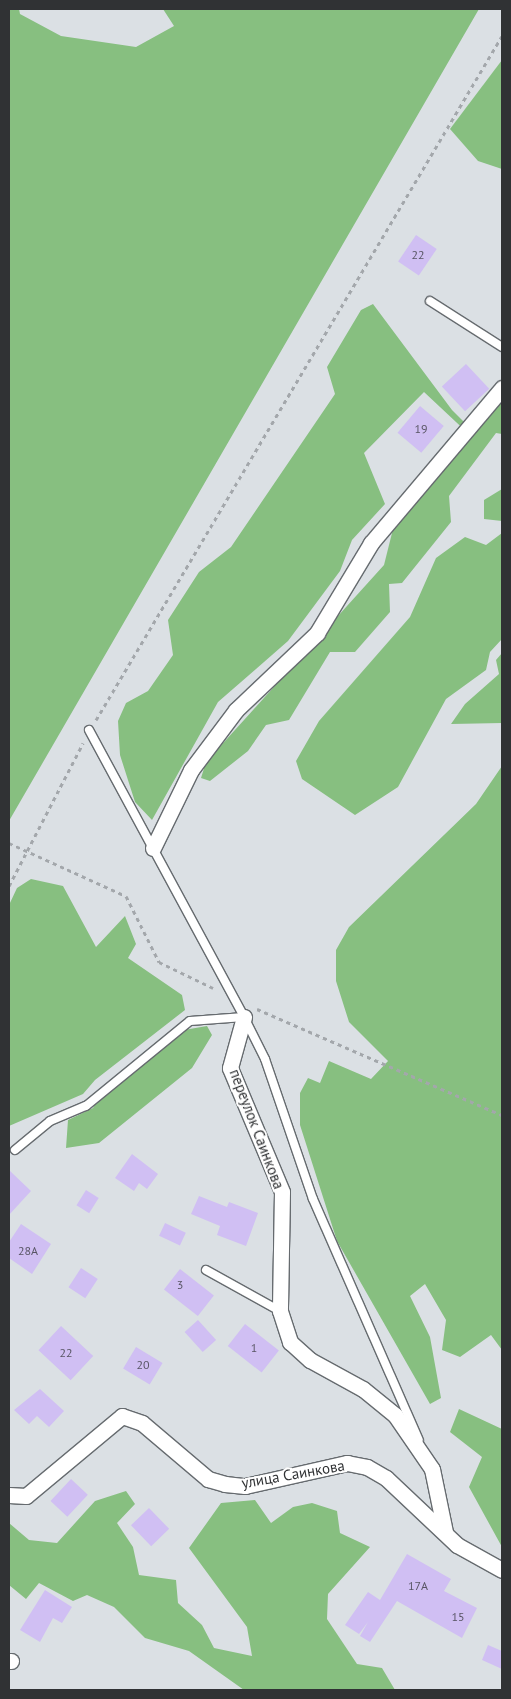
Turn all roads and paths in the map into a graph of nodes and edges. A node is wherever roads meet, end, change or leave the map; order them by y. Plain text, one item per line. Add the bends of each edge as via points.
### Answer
1 (502, 36) edge
2 (430, 301) dead end
3 (502, 347) edge
4 (502, 388) edge
5 (90, 730) junction
6 (9, 843) edge
7 (153, 848) junction
8 (26, 852) junction
9 (9, 886) edge
10 (228, 995) junction
11 (249, 1012) junction
12 (502, 1115) edge
13 (15, 1150) dead end
14 (206, 1270) dead end
15 (280, 1311) junction
16 (432, 1469) junction
17 (9, 1495) edge
18 (445, 1532) junction
19 (502, 1570) edge

1 - 5 path
2 - 3 lane
4 - 7 street via 371,543 317,634 236,710 191,770
5 - 7 lane
5 - 8 path
6 - 8 path
7 - 10 lane
8 - 9 path
8 - 10 path via 126,896 159,962
10 - 11 lane
11 - 12 path
11 - 13 lane via 190,1021 86,1106 50,1121
11 - 15 street, переулок Саинкова via 230,1068 282,1192
11 - 16 lane via 313,1199
14 - 15 lane
15 - 16 street, переулок Саинкова via 290,1342 310,1360 363,1390 395,1415
16 - 18 street, переулок Саинкова
17 - 18 street, улица Саинкова via 26,1496 122,1416 142,1424 208,1479 225,1484 245,1486 347,1463 367,1467 386,1478
18 - 19 street, улица Саинкова via 457,1545

